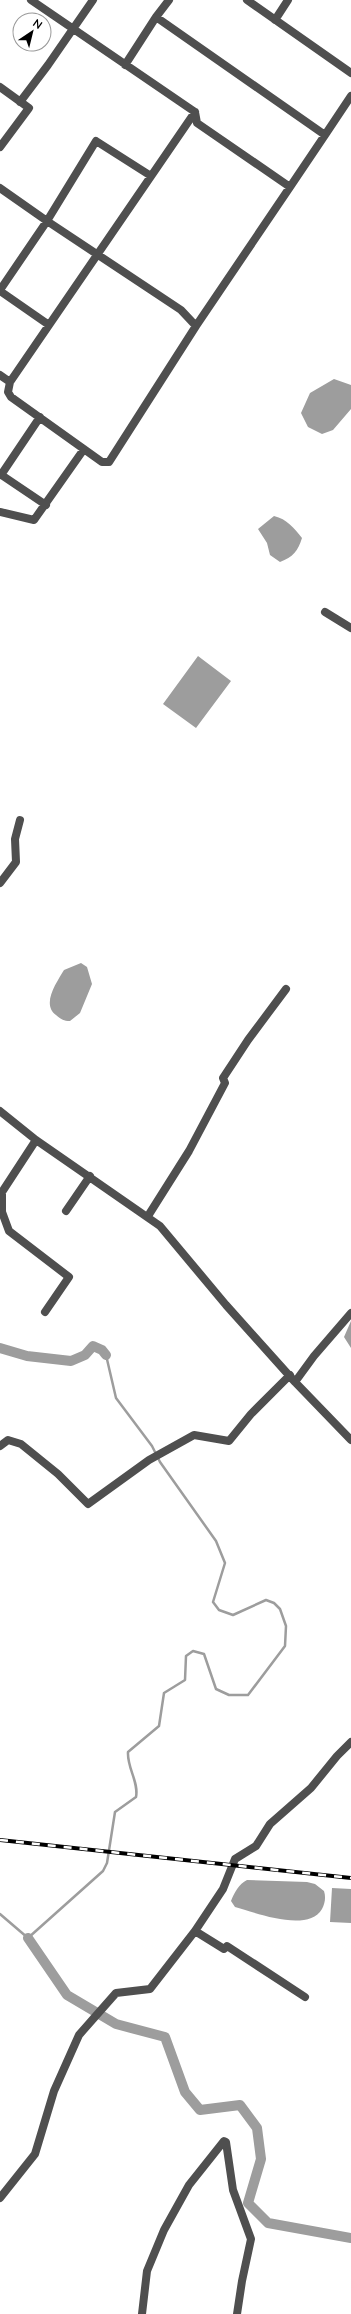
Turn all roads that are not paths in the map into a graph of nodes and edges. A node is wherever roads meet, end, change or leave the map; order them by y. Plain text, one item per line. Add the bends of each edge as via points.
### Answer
1 (31, 0) edge
2 (93, 0) edge
3 (169, 0) edge
4 (247, 0) edge
5 (288, 0) edge
6 (156, 17) junction
7 (275, 20) junction
8 (73, 29) junction
9 (125, 65) junction
10 (351, 73) edge
11 (0, 87) edge
12 (351, 96) edge
13 (20, 102) junction
14 (194, 112) junction
15 (325, 135) junction
16 (0, 147) edge
17 (151, 176) junction
18 (290, 187) junction
19 (0, 188) edge
20 (46, 221) junction
21 (97, 255) junction
22 (0, 290) edge
23 (49, 325) junction
24 (196, 326) junction
25 (3, 379) edge
26 (40, 417) junction
27 (84, 449) junction
28 (0, 475) edge
29 (46, 505) junction
30 (0, 512) edge
31 (324, 612) dead end
32 (351, 628) edge
33 (20, 820) dead end
34 (0, 883) edge
35 (286, 989) dead end
36 (0, 1111) edge
37 (36, 1140) junction
38 (90, 1176) junction
39 (66, 1210) dead end
40 (148, 1216) junction
41 (45, 1312) dead end
42 (351, 1313) edge
43 (293, 1378) junction
44 (351, 1440) edge
45 (0, 1446) edge
46 (351, 1742) edge
47 (195, 1930) junction
48 (305, 1997) dead end
49 (0, 2198) edge
50 (142, 2314) edge
51 (237, 2314) edge

1 - 8 street
2 - 8 street
3 - 6 street
4 - 7 street
5 - 7 street
6 - 9 street
6 - 15 street
7 - 10 street
8 - 9 street
8 - 13 street
9 - 14 street
11 - 13 street
12 - 15 street
13 - 16 street via 29,108
14 - 17 street
14 - 18 street via 197,123
15 - 18 street
17 - 20 street via 96,141
17 - 21 street
18 - 24 street
19 - 20 street
20 - 21 street
20 - 22 street
21 - 23 street
21 - 24 street via 181,310
22 - 23 street
23 - 25 street
24 - 27 street via 109,462 102,462
25 - 26 street via 11,397
26 - 27 street
26 - 28 street
27 - 29 street
28 - 29 street
29 - 30 street via 38,517 32,520
31 - 32 street
33 - 34 street via 15,839 16,862
35 - 40 street via 223,1078 225,1083 189,1151
36 - 37 street
37 - 38 street
37 - 41 street via 2,1192 2,1212 9,1231 69,1277
38 - 39 street
38 - 40 street via 140,1213
40 - 43 street via 160,1226 226,1305
42 - 43 street
43 - 44 street
43 - 45 street via 251,1414 229,1441 194,1435 149,1460 88,1504 58,1474 21,1444 8,1440
46 - 47 street via 312,1788 270,1824 256,1846 235,1859 223,1889
47 - 48 street via 224,1949 227,1946
47 - 49 street via 150,1989 116,1992 79,2035 54,2091 35,2154
50 - 51 street via 147,2271 164,2230 189,2185 224,2141 235,2196 251,2240

